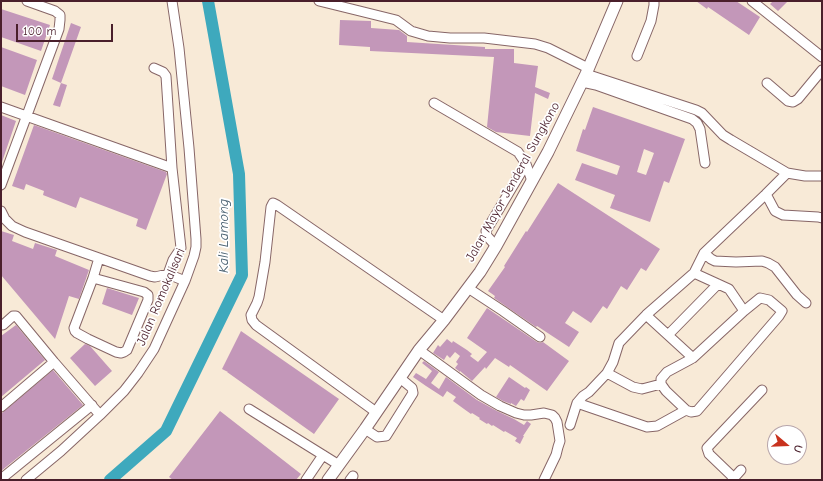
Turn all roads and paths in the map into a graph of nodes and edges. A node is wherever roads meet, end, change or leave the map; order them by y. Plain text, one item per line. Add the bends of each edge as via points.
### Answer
1 (27, 1) edge
2 (172, 1) edge
3 (319, 1) edge
4 (617, 1) edge
5 (654, 1) edge
6 (752, 1) edge
7 (637, 56) dead end
8 (822, 57) edge
9 (154, 68) dead end
10 (822, 70) edge
11 (585, 74) junction
12 (767, 83) dead end
13 (434, 103) dead end
14 (1, 107) edge
15 (26, 116) junction
16 (705, 163) dead end
17 (526, 164) junction
18 (172, 168) junction
19 (787, 173) junction
20 (822, 176) edge
21 (532, 181) junction
22 (1, 185) edge
23 (766, 194) junction
24 (1, 212) edge
25 (822, 218) edge
26 (496, 246) junction
27 (704, 253) junction
28 (99, 258) junction
29 (694, 273) junction
30 (168, 274) junction
31 (93, 278) junction
32 (185, 280) junction
33 (718, 284) junction
34 (468, 288) junction
35 (806, 303) dead end
36 (744, 311) junction
37 (646, 315) junction
38 (444, 320) junction
39 (3, 325) dead end
40 (668, 335) junction
41 (540, 336) dead end
42 (419, 350) junction
43 (693, 358) junction
44 (54, 362) junction
45 (607, 373) junction
46 (400, 378) junction
47 (661, 384) junction
48 (762, 390) dead end
49 (578, 403) junction
50 (92, 405) junction
51 (1, 407) edge
52 (249, 409) dead end
53 (686, 410) junction
54 (376, 412) junction
55 (100, 415) junction
56 (570, 425) dead end
57 (365, 428) junction
58 (323, 456) junction
59 (339, 465) junction
60 (741, 470) dead end
61 (733, 479) edge
62 (1, 480) edge
63 (26, 480) edge
64 (306, 480) edge
65 (328, 480) edge
66 (544, 480) edge

1 - 15 street via 55,10 60,15 60,20 59,29
2 - 32 street, Jalan Romokalisari via 179,48 196,239 194,256
3 - 11 street via 396,20 411,31 428,36 484,38 535,44 548,48
4 - 11 main road, Jalan Mayor Jenderal Sungkono
5 - 7 street via 651,20
6 - 8 street
9 - 18 street via 166,76
10 - 12 street via 793,102 788,101
11 - 16 street via 596,85 692,119 700,129
11 - 19 street via 696,110 731,140
11 - 21 main road, Jalan Mayor Jenderal Sungkono
13 - 17 street via 518,152
14 - 15 street
15 - 18 street
15 - 22 street
17 - 21 street
17 - 26 street via 486,231
18 - 30 street via 181,248
19 - 20 street
19 - 23 street
21 - 26 main road, Jalan Mayor Jenderal Sungkono
23 - 25 street via 776,211 783,215
23 - 27 street
24 - 28 street via 12,226
26 - 34 main road, Jalan Mayor Jenderal Sungkono
27 - 29 street
27 - 35 street via 716,261 768,263 775,267
28 - 30 street via 150,276
28 - 31 street
29 - 33 street
29 - 37 street
30 - 32 street
31 - 31 street via 75,331 116,352 124,352 148,295
32 - 55 street, Jalan Romokalisari via 154,349 124,392
33 - 36 street via 729,289
33 - 40 street
34 - 38 main road, Jalan Mayor Jenderal Sungkono
34 - 41 street
36 - 43 street
36 - 53 street via 760,298 769,300 782,311 697,411
37 - 40 street
37 - 45 street via 619,343
38 - 42 main road, Jalan Mayor Jenderal Sungkono
38 - 54 street via 273,203 259,297 251,315 252,320
39 - 44 street via 16,316
40 - 43 street
42 - 46 main road, Jalan Mayor Jenderal Sungkono
42 - 66 street via 500,406 524,415 544,414 555,418 560,441
43 - 47 street via 667,372 661,379
44 - 50 street
44 - 51 street
45 - 47 street via 642,389
45 - 49 street
46 - 54 main road, Jalan Mayor Jenderal Sungkono
46 - 57 street via 412,388 413,393 386,436 377,437
47 - 53 street
48 - 61 street via 707,448 709,454
49 - 53 street via 647,427 657,426
49 - 56 street
50 - 55 street
50 - 62 street
52 - 58 street
54 - 57 main road, Jalan Mayor Jenderal Sungkono
55 - 63 street, Jalan Romokalisari
57 - 59 main road, Jalan Mayor Jenderal Sungkono
58 - 59 street
58 - 64 street
59 - 65 main road, Jalan Mayor Jenderal Sungkono
60 - 61 street

